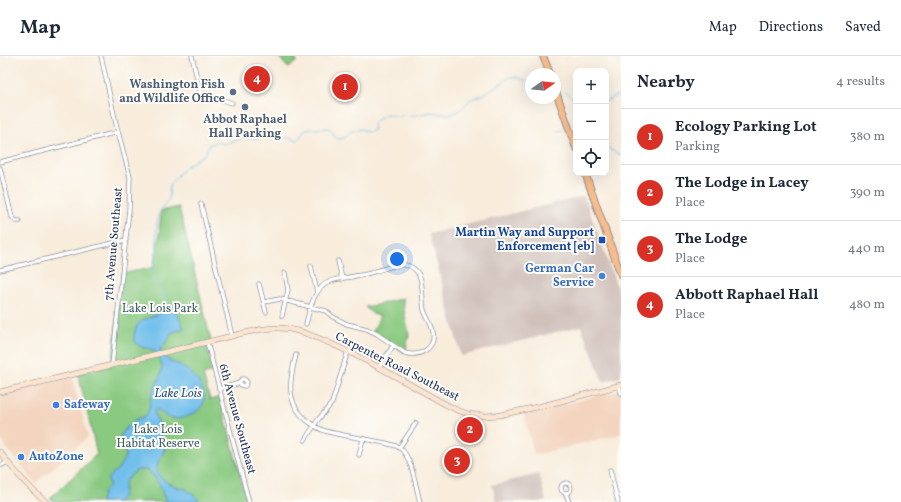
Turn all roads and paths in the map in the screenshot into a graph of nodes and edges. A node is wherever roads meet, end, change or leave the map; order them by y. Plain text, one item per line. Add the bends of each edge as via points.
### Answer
1 (101, 56) edge
2 (192, 56) edge
3 (543, 56) edge
4 (548, 68) edge
5 (232, 103) dead end
6 (560, 104) edge
7 (118, 132) junction
8 (573, 140) edge
9 (0, 162) edge
10 (0, 168) edge
11 (586, 176) edge
12 (201, 204) dead end
13 (20, 221) dead end
14 (126, 240) junction
15 (338, 261) dead end
16 (310, 266) dead end
17 (0, 270) edge
18 (285, 273) dead end
19 (621, 275) edge
20 (342, 279) junction
21 (259, 284) dead end
22 (317, 292) junction
23 (286, 301) junction
24 (264, 302) junction
25 (311, 307) junction
26 (266, 312) dead end
27 (282, 316) dead end
28 (306, 324) dead end
29 (232, 336) junction
30 (207, 342) junction
31 (393, 346) junction
32 (348, 351) junction
33 (296, 355) dead end
34 (112, 365) junction
35 (379, 367) junction
36 (240, 383) dead end
37 (620, 385) edge
38 (219, 389) junction
39 (0, 392) edge
40 (621, 393) edge
41 (416, 422) dead end
42 (314, 426) junction
43 (363, 439) junction
44 (305, 440) dead end
45 (399, 448) junction
46 (0, 452) edge
47 (359, 455) dead end
48 (8, 462) junction
49 (0, 466) edge
50 (610, 470) dead end
51 (566, 494) dead end
52 (46, 502) edge
53 (249, 502) edge
54 (420, 502) edge
55 (569, 502) edge
56 (618, 502) edge

1 - 7 street, 7th Avenue Southeast
2 - 5 street via 200,92
3 - 4 main road
6 - 8 main road
7 - 9 street
7 - 14 street, 7th Avenue Southeast via 130,177
10 - 13 street via 12,217
11 - 19 main road
12 - 29 street
14 - 17 street
14 - 34 street, 7th Avenue Southeast
15 - 20 street
16 - 22 street
18 - 23 street via 288,290
20 - 22 street via 331,281
20 - 31 street via 397,265 409,266 415,271 422,285 424,311 433,332 433,340 427,350 419,354 405,353
21 - 24 street
22 - 25 street
23 - 24 street via 276,299
23 - 25 street
23 - 27 street
24 - 26 street
25 - 28 street
25 - 31 street via 326,311 347,324 373,332
29 - 30 main road, Carpenter Road Southeast
29 - 32 main road, Carpenter Road Southeast via 278,328 302,332
30 - 34 main road, Carpenter Road Southeast
30 - 38 street, 6th Avenue Southeast
31 - 35 street
32 - 35 main road, Carpenter Road Southeast
32 - 42 street via 332,403
33 - 42 street via 290,387 292,399 296,410
34 - 39 main road, Carpenter Road Southeast
35 - 37 main road, Carpenter Road Southeast via 457,410 485,416 508,414
36 - 38 street
37 - 40 street
38 - 53 street, 6th Avenue Southeast
41 - 45 street
42 - 43 street via 324,431
42 - 44 street
43 - 45 street
43 - 47 street
45 - 54 street via 405,453 411,465
46 - 48 main road
48 - 49 street
48 - 52 main road via 26,484
50 - 56 street
51 - 55 street

